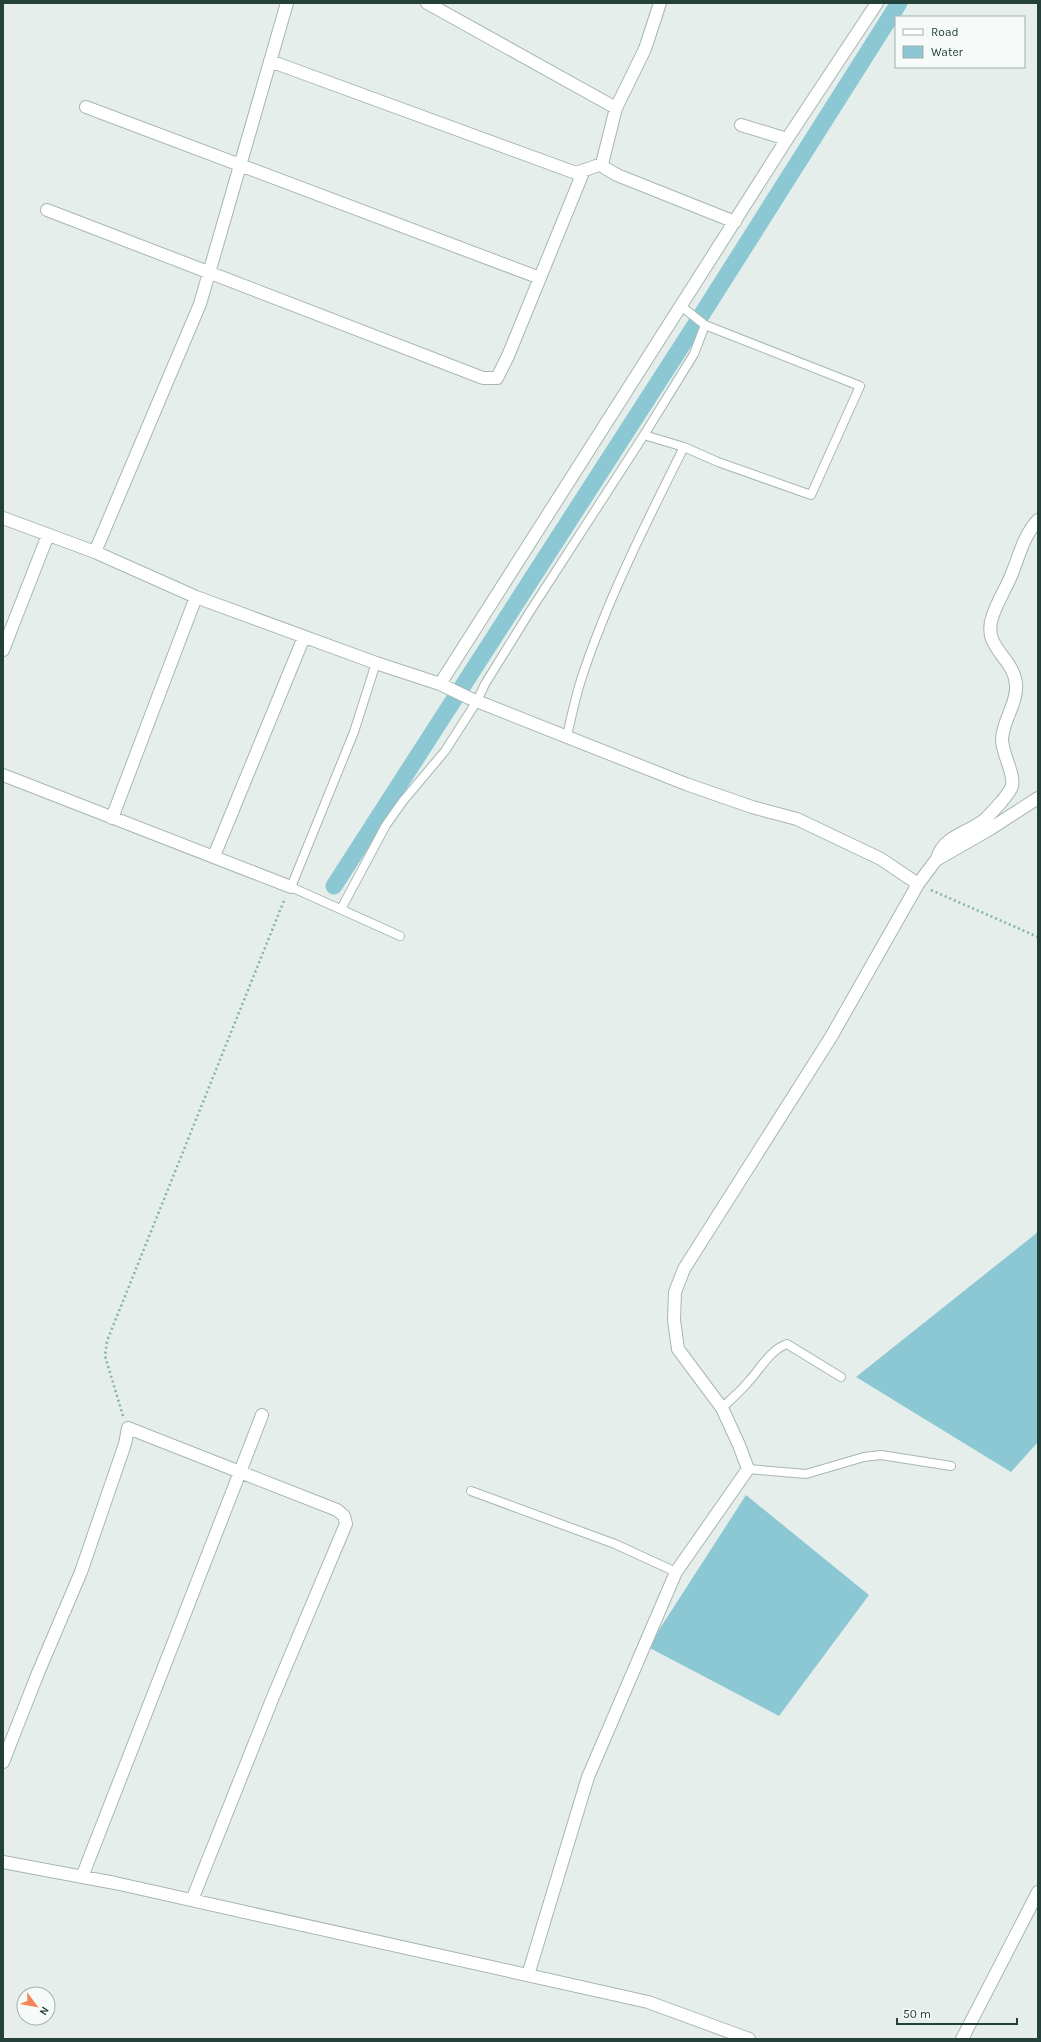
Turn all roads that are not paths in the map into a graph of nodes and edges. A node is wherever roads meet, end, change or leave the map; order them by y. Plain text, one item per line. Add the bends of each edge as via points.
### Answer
1 (287, 3) edge
2 (427, 3) edge
3 (660, 3) edge
4 (878, 3) edge
5 (270, 61) junction
6 (86, 107) dead end
7 (616, 108) junction
8 (741, 125) dead end
9 (787, 138) junction
10 (602, 164) junction
11 (240, 166) junction
12 (584, 170) junction
13 (46, 210) dead end
14 (735, 222) junction
15 (209, 273) junction
16 (540, 278) junction
17 (681, 306) junction
18 (705, 325) junction
19 (644, 435) junction
20 (684, 447) junction
21 (3, 518) edge
22 (1038, 520) edge
23 (48, 535) junction
24 (95, 552) junction
25 (196, 598) junction
26 (304, 637) junction
27 (3, 650) edge
28 (376, 663) junction
29 (440, 684) junction
30 (473, 700) junction
31 (567, 736) junction
32 (3, 775) edge
33 (1038, 798) edge
34 (112, 818) junction
35 (214, 856) junction
36 (936, 860) junction
37 (918, 884) junction
38 (291, 887) junction
39 (341, 909) junction
40 (400, 936) dead end
41 (841, 1377) dead end
42 (722, 1408) junction
43 (262, 1415) dead end
44 (951, 1466) dead end
45 (748, 1469) junction
46 (240, 1472) junction
47 (471, 1492) dead end
48 (676, 1572) junction
49 (3, 1762) edge
50 (3, 1862) edge
51 (82, 1877) junction
52 (1038, 1892) edge
53 (192, 1900) junction
54 (528, 1975) junction
55 (749, 2039) edge
56 (962, 2039) edge

1 - 5 street
2 - 7 street
3 - 7 street via 645,49
4 - 9 street
5 - 11 street
5 - 12 street via 576,173
6 - 11 street
7 - 10 street
8 - 9 street
9 - 14 street
10 - 12 street
10 - 14 street via 617,175
11 - 15 street
11 - 16 street
12 - 16 street
13 - 15 street
14 - 17 street
15 - 16 street via 483,378 497,378
15 - 24 street via 200,304
17 - 18 lane
17 - 29 street
18 - 19 lane via 694,354
18 - 20 lane via 860,386 811,495 718,462
19 - 20 lane
19 - 30 lane
20 - 31 lane via 606,614 581,681
21 - 23 street
22 - 36 street via 1025,539 990,626 995,646 1010,664 1016,685 1002,740 1011,776 1011,787 982,822 948,840
23 - 24 street
23 - 27 street
24 - 25 street
25 - 26 street
25 - 34 street
26 - 28 street
26 - 35 street
28 - 29 street
28 - 38 lane via 354,732
29 - 30 street
30 - 31 street
30 - 39 lane via 445,751 386,825
31 - 37 street via 686,784 752,807 797,819 881,859
32 - 34 street
33 - 36 street
34 - 35 street
35 - 38 street
36 - 37 street
37 - 42 street via 832,1037 684,1269 675,1292 674,1320 678,1349
38 - 39 lane
39 - 40 lane
41 - 42 lane via 787,1344 780,1346 771,1354 749,1382
42 - 45 street
43 - 46 street
44 - 45 lane via 881,1455 864,1457 806,1474
45 - 48 street
46 - 49 street via 128,1428 125,1444 81,1572
46 - 51 street
46 - 53 street via 337,1510 344,1516 346,1524
47 - 48 lane via 565,1525
48 - 54 street via 588,1777
50 - 51 street
51 - 53 street
52 - 56 street
53 - 54 street
54 - 55 street via 648,2002

